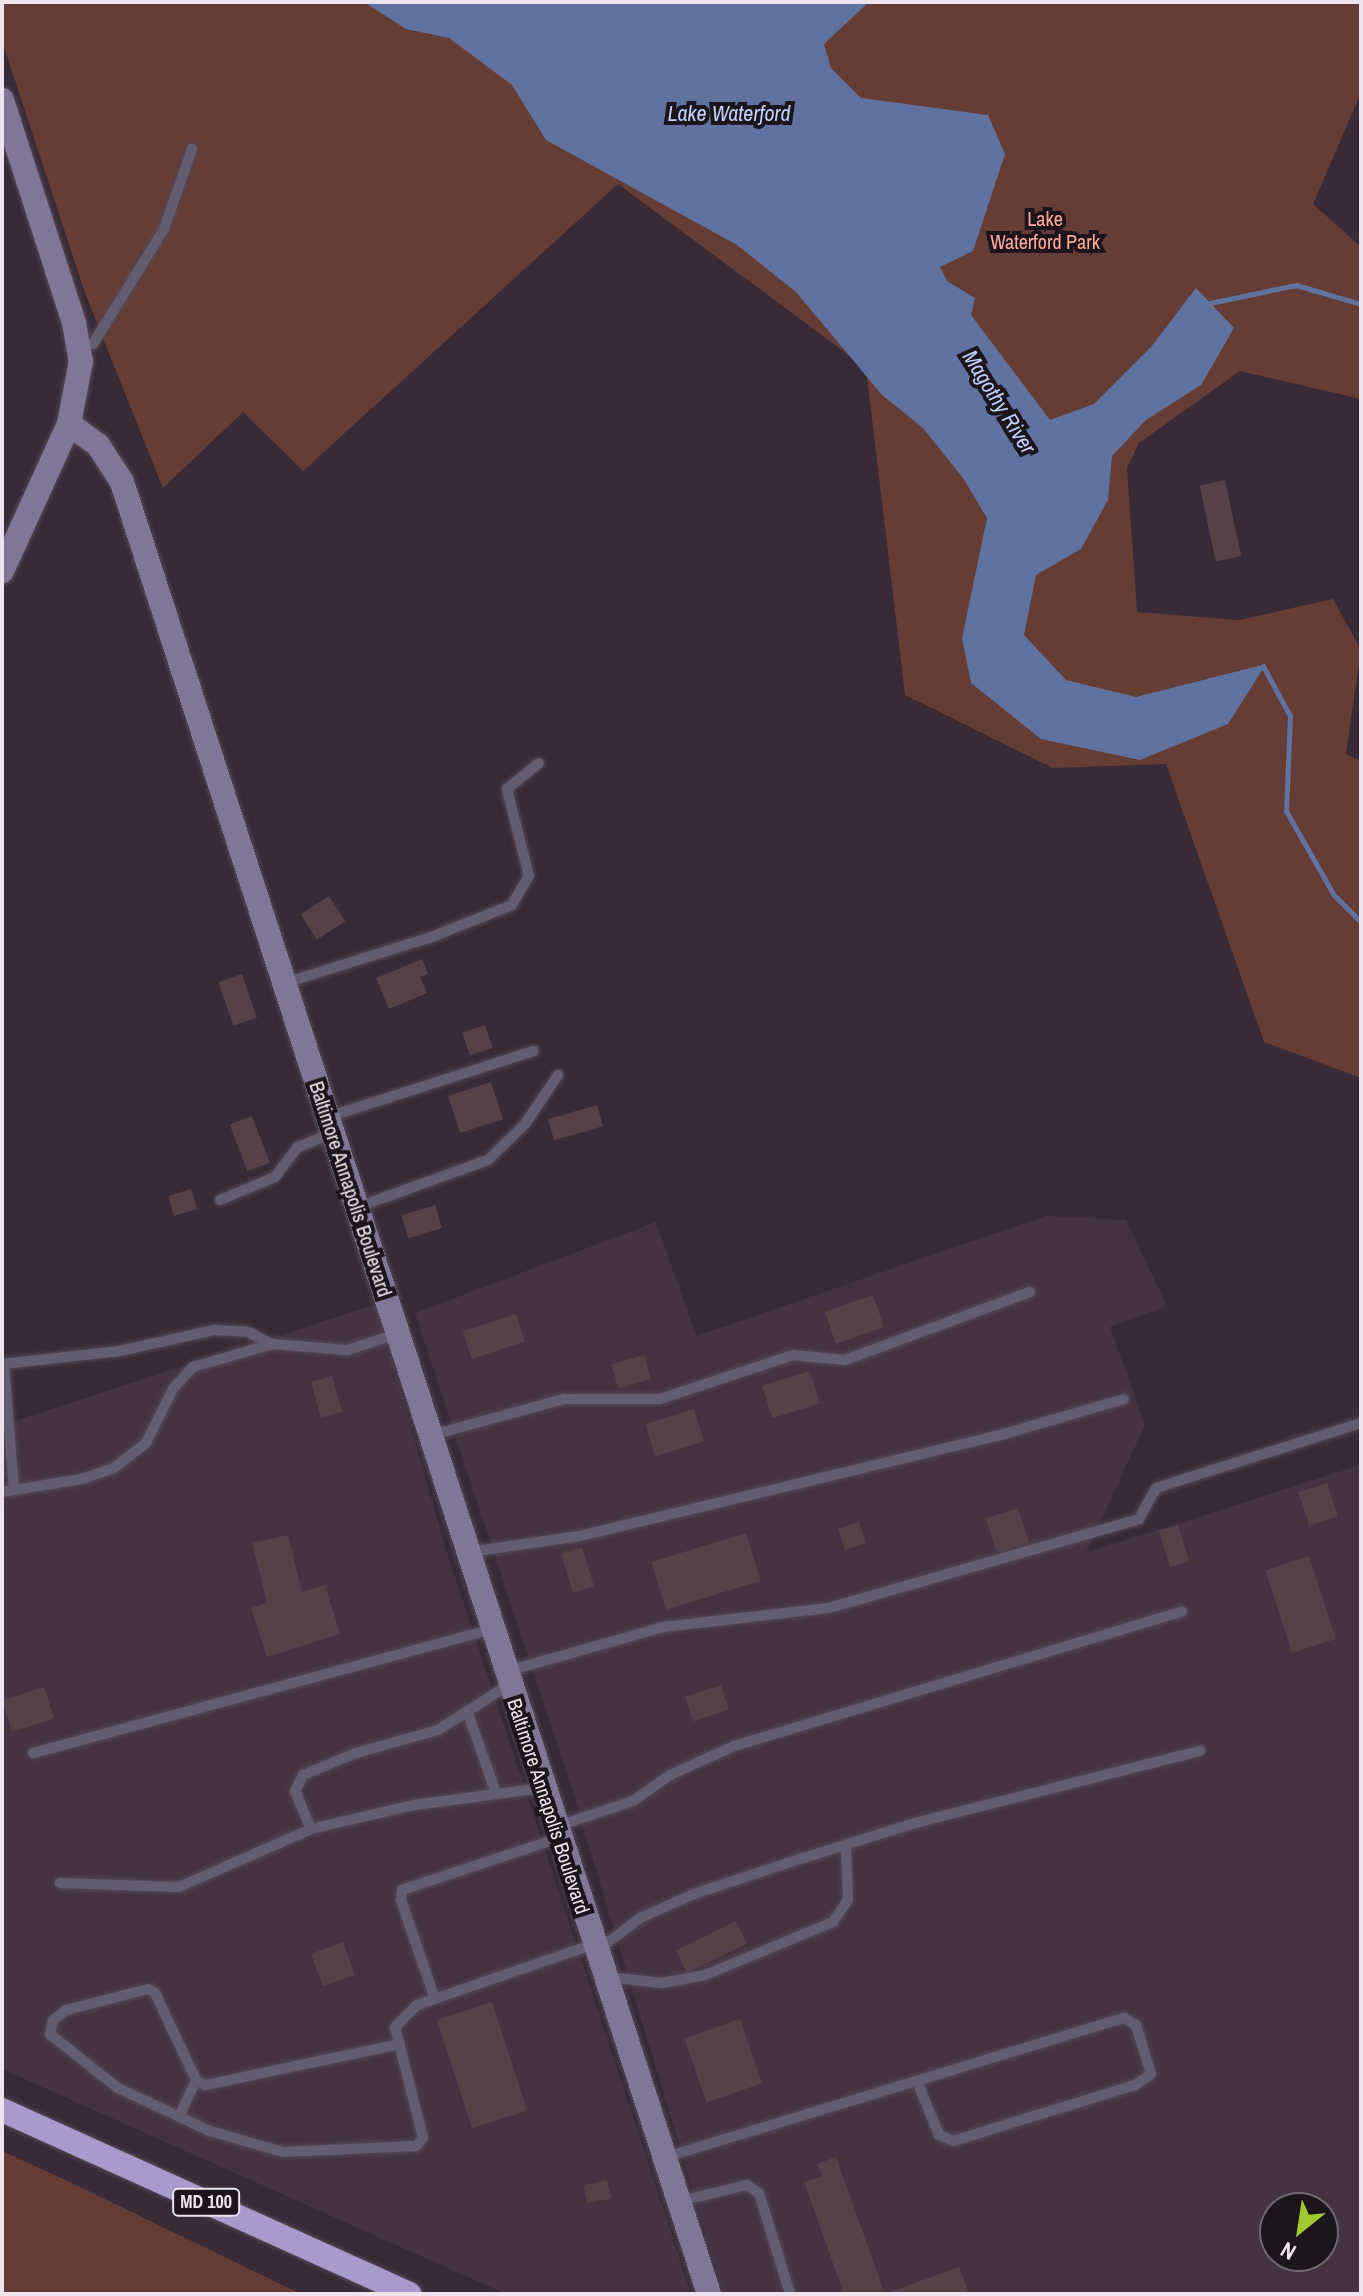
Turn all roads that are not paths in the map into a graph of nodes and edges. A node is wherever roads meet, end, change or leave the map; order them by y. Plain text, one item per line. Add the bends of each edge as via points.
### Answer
1 (2, 100) edge
2 (192, 149) dead end
3 (79, 345) junction
4 (69, 424) junction
5 (2, 571) edge
6 (539, 763) dead end
7 (285, 983) junction
8 (534, 1051) dead end
9 (558, 1075) dead end
10 (330, 1125) junction
11 (220, 1200) dead end
12 (357, 1208) junction
13 (1030, 1292) dead end
14 (397, 1334) junction
15 (272, 1344) junction
16 (3, 1364) edge
17 (1124, 1399) dead end
18 (1361, 1423) edge
19 (430, 1436) junction
20 (14, 1490) junction
21 (2, 1492) edge
22 (468, 1553) junction
23 (1182, 1612) dead end
24 (492, 1629) junction
25 (508, 1678) junction
26 (467, 1711) junction
27 (1200, 1751) dead end
28 (33, 1753) dead end
29 (543, 1788) junction
30 (496, 1793) junction
31 (311, 1829) junction
32 (557, 1832) junction
33 (846, 1845) junction
34 (60, 1883) dead end
35 (595, 1948) junction
36 (604, 1977) junction
37 (435, 1999) junction
38 (400, 2044) junction
39 (196, 2080) junction
40 (917, 2081) junction
41 (2, 2110) edge
42 (179, 2117) junction
43 (664, 2158) junction
44 (678, 2201) junction
45 (409, 2294) edge
46 (709, 2294) edge
47 (790, 2294) edge

1 - 3 street
2 - 3 lane via 164,229 93,344
3 - 4 street via 79,382
4 - 5 street
4 - 7 street, Baltimore Annapolis Boulevard via 98,445 122,482
6 - 7 lane via 507,789 529,876 512,905 429,938
7 - 10 street, Baltimore Annapolis Boulevard
8 - 10 lane
9 - 12 lane via 525,1124 488,1160
10 - 11 lane via 298,1147 275,1177
10 - 12 street, Baltimore Annapolis Boulevard
12 - 14 street, Baltimore Annapolis Boulevard
13 - 19 lane via 845,1360 793,1355 660,1399 564,1399
14 - 15 lane via 348,1350
14 - 19 street, Baltimore Annapolis Boulevard
15 - 16 lane via 248,1332 214,1330 120,1351
15 - 20 lane via 193,1367 173,1389 146,1443 114,1468
16 - 20 lane
17 - 22 lane via 997,1436 595,1533
18 - 25 lane via 1156,1488 1139,1519 829,1608 664,1627
19 - 22 street, Baltimore Annapolis Boulevard
20 - 21 lane
22 - 24 street, Baltimore Annapolis Boulevard
23 - 32 lane via 734,1746 670,1775 633,1801
24 - 25 street, Baltimore Annapolis Boulevard
24 - 28 lane
25 - 26 lane
25 - 29 street, Baltimore Annapolis Boulevard
26 - 30 lane
26 - 31 lane via 438,1730 356,1753 303,1775 295,1791
27 - 33 lane
29 - 30 lane
29 - 32 street, Baltimore Annapolis Boulevard
30 - 31 lane
31 - 34 lane via 179,1887
32 - 35 street, Baltimore Annapolis Boulevard
32 - 37 lane via 402,1890
33 - 35 lane via 694,1894 640,1918
33 - 36 lane via 848,1900 833,1922 705,1975 662,1983
35 - 36 street, Baltimore Annapolis Boulevard
35 - 37 lane
36 - 43 street, Baltimore Annapolis Boulevard
37 - 38 lane via 417,2005 395,2027
38 - 39 lane via 205,2085
38 - 42 lane via 423,2138 416,2146 283,2152
39 - 42 lane
39 - 42 lane via 155,1993 148,1989 66,2010 53,2020 50,2034 118,2088
40 - 40 lane via 1124,2018 1136,2025 1151,2074 1135,2085 953,2141 939,2135
40 - 43 lane
41 - 45 highway, MD 100
43 - 44 street, Baltimore Annapolis Boulevard
44 - 46 street, Baltimore Annapolis Boulevard
44 - 47 lane via 747,2185 759,2193

